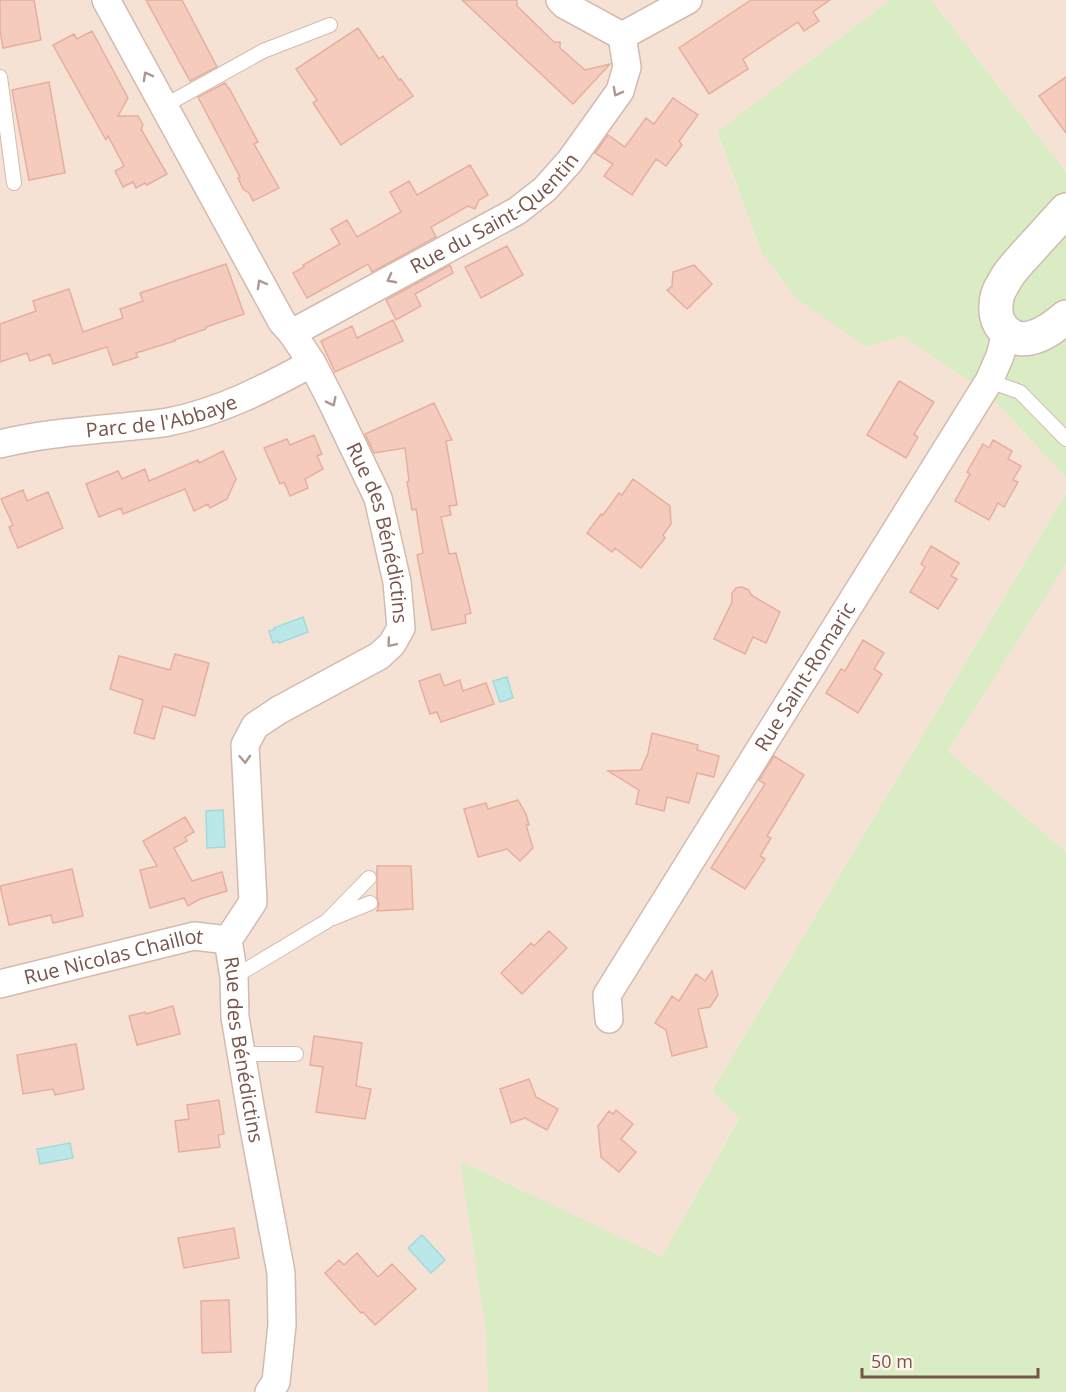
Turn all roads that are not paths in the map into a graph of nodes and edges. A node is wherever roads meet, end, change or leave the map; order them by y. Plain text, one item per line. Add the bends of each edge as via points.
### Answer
1 (106, 0) edge
2 (560, 0) edge
3 (688, 0) edge
4 (330, 25) dead end
5 (622, 36) junction
6 (0, 76) edge
7 (164, 106) junction
8 (14, 183) dead end
9 (1066, 210) edge
10 (1066, 317) edge
11 (292, 333) junction
12 (1006, 333) junction
13 (312, 363) junction
14 (990, 381) junction
15 (1066, 439) edge
16 (0, 444) edge
17 (369, 878) dead end
18 (370, 903) dead end
19 (327, 921) junction
20 (228, 940) junction
21 (234, 977) junction
22 (0, 984) edge
23 (609, 1019) dead end
24 (296, 1054) dead end
25 (242, 1057) junction
26 (269, 1392) edge

7 -> 1 street, Rue des Bénédictins
2 - 5 street
3 - 5 street
4 - 7 lane via 263,51
5 -> 11 street, Rue du Saint-Quentin via 627,67 620,91 545,189 517,211
6 - 8 lane
11 -> 7 street, Rue des Bénédictins via 282,322
9 - 12 street via 1003,282 996,307
10 - 12 street via 1029,339
11 - 13 street, Rue des Bénédictins
12 - 14 street, Rue Saint-Romaric
13 - 16 street, Parc de l'Abbaye via 219,408 168,422
13 -> 20 street, Rue des Bénédictins via 378,498 397,582 401,628 393,644 379,656 255,726 245,745 253,902
14 - 15 lane via 1020,392
14 - 23 street, Rue Saint-Romaric via 607,995
17 - 19 lane
18 - 19 lane
19 - 21 lane
20 - 21 street, Rue des Bénédictins
20 - 22 street, Rue Nicolas Chaillot via 194,936
21 - 25 street, Rue des Bénédictins
24 - 25 lane
25 - 26 street, Rue des Bénédictins via 281,1273 282,1325 276,1382

